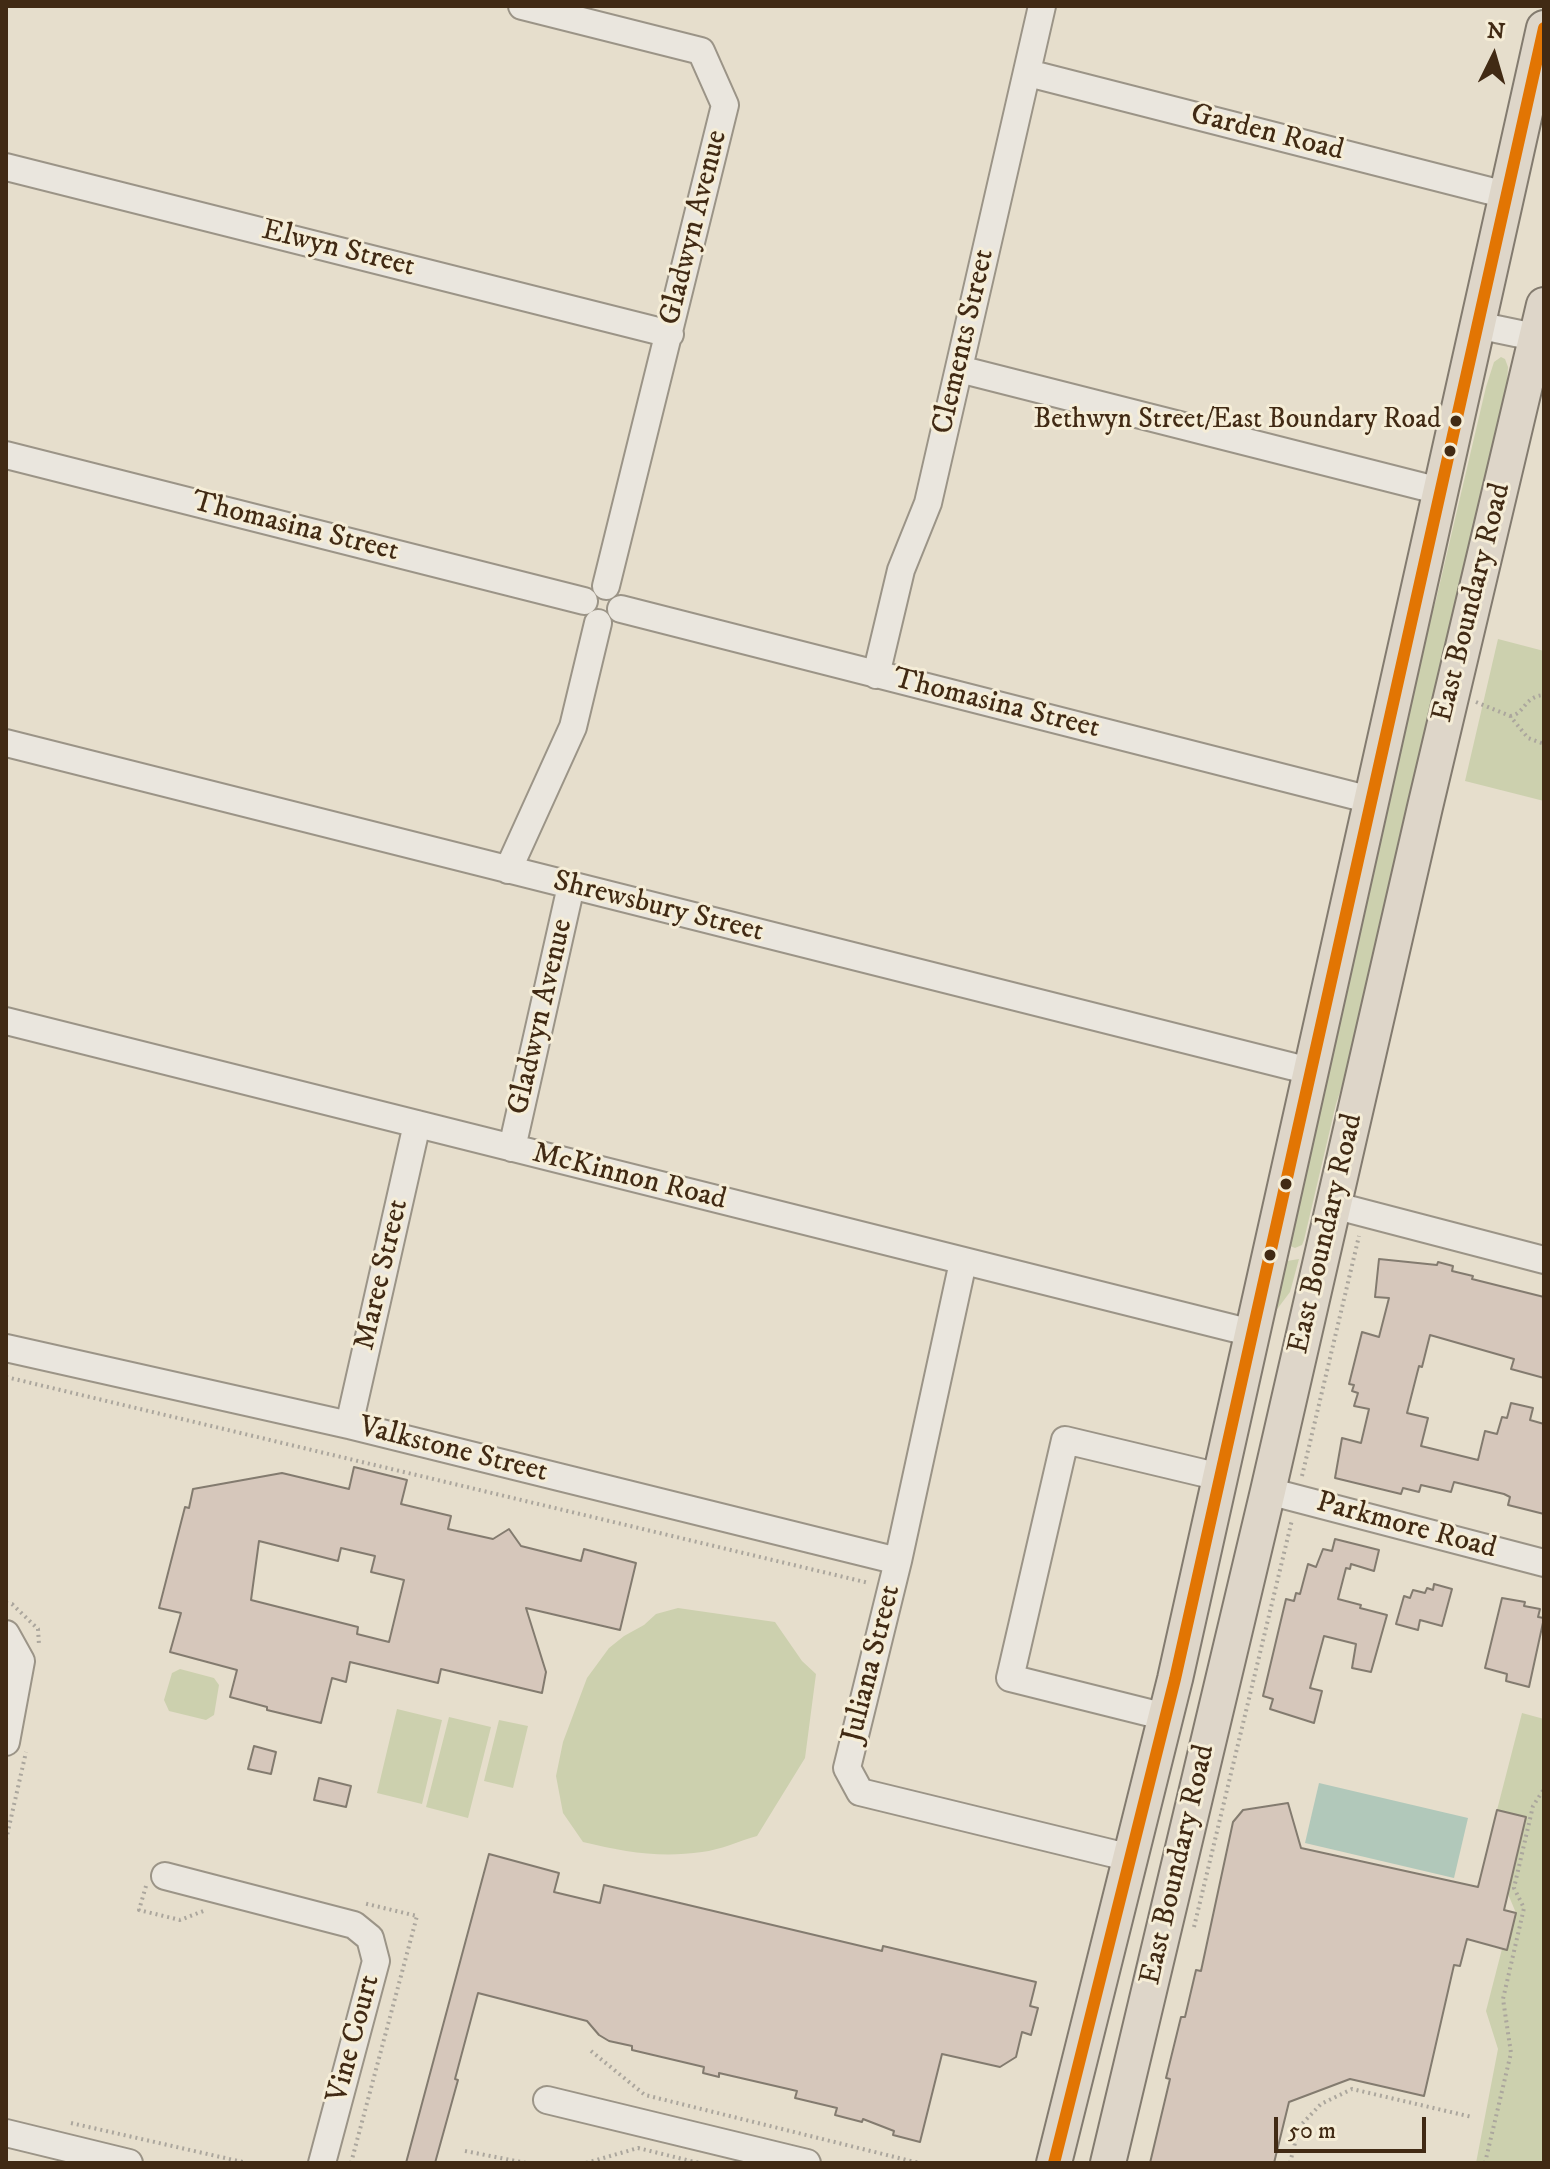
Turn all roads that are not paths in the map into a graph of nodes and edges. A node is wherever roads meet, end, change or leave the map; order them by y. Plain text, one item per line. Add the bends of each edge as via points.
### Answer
1 (522, 6) edge
2 (1042, 6) edge
3 (1544, 28) edge
4 (1028, 73) junction
5 (6, 167) edge
6 (1506, 195) junction
7 (1477, 325) junction
8 (1542, 327) edge
9 (670, 334) junction
10 (959, 369) junction
11 (1532, 404) edge
12 (6, 455) edge
13 (1440, 491) junction
14 (606, 586) junction
15 (621, 609) junction
16 (591, 612) junction
17 (876, 675) junction
18 (6, 743) edge
19 (1371, 800) junction
20 (508, 870) junction
21 (571, 886) junction
22 (6, 1021) edge
23 (1310, 1071) junction
24 (417, 1124) junction
25 (512, 1148) junction
26 (1333, 1205) junction
27 (1270, 1251) junction
28 (1322, 1252) junction
29 (1544, 1260) edge
30 (963, 1262) junction
31 (1252, 1333) junction
32 (6, 1348) edge
33 (349, 1425) junction
34 (1220, 1477) junction
35 (1282, 1495) junction
36 (898, 1561) junction
37 (1544, 1563) edge
38 (6, 1634) edge
39 (1166, 1717) junction
40 (6, 1742) edge
41 (1131, 1858) junction
42 (156, 1879) road end
43 (547, 2100) dead end
44 (6, 2133) edge
45 (129, 2163) edge
46 (322, 2163) edge
47 (807, 2163) edge
48 (1054, 2163) edge
49 (1108, 2163) edge

1 - 9 street, Gladwyn Avenue via 701,51 725,105
2 - 4 street, Clements Street
3 - 6 main road, East Boundary Road
4 - 6 street, Garden Road
4 - 10 street, Clements Street
5 - 9 street, Elwyn Street
6 - 7 main road, East Boundary Road
7 - 8 street
7 - 13 main road, East Boundary Road
8 - 11 main road, East Boundary Road
9 - 14 street, Gladwyn Avenue
10 - 13 street
10 - 17 street, Clements Street via 928,503 901,570
11 - 26 main road, East Boundary Road via 1451,697
12 - 16 street, Thomasina Street
13 - 19 main road, East Boundary Road
14 - 15 street via 620,597
14 - 16 street via 595,587
15 - 16 street via 610,623
15 - 17 street, Thomasina Street
16 - 20 street via 573,727
17 - 19 street, Thomasina Street
18 - 20 street, Shrewsbury Street
19 - 23 main road, East Boundary Road
20 - 21 street, Shrewsbury Street
21 - 23 street, Shrewsbury Street
21 - 25 street, Gladwyn Avenue
22 - 24 street, McKinnon Road
23 - 27 main road, East Boundary Road
24 - 25 street, McKinnon Road
24 - 33 street, Maree Street
25 - 30 street, McKinnon Road
26 - 28 main road, East Boundary Road
26 - 29 street
27 - 28 main road
27 - 31 main road, East Boundary Road
28 - 31 main road via 1281,1317
28 - 35 main road, East Boundary Road
30 - 31 street, McKinnon Road
30 - 36 street, Juliana Street
31 - 34 main road, East Boundary Road
32 - 33 street, Valkstone Street
33 - 36 street, Valkstone Street
34 - 39 main road, East Boundary Road
34 - 39 street via 1065,1440 1010,1678
35 - 37 street, Parkmore Road
35 - 49 main road, East Boundary Road
36 - 41 street, Juliana Street via 847,1768 860,1792
38 - 40 street via 21,1661
39 - 41 main road, East Boundary Road
41 - 48 main road, East Boundary Road
42 - 46 street, Vine Court via 354,1925 370,1938 376,1961
43 - 47 street
44 - 45 street

